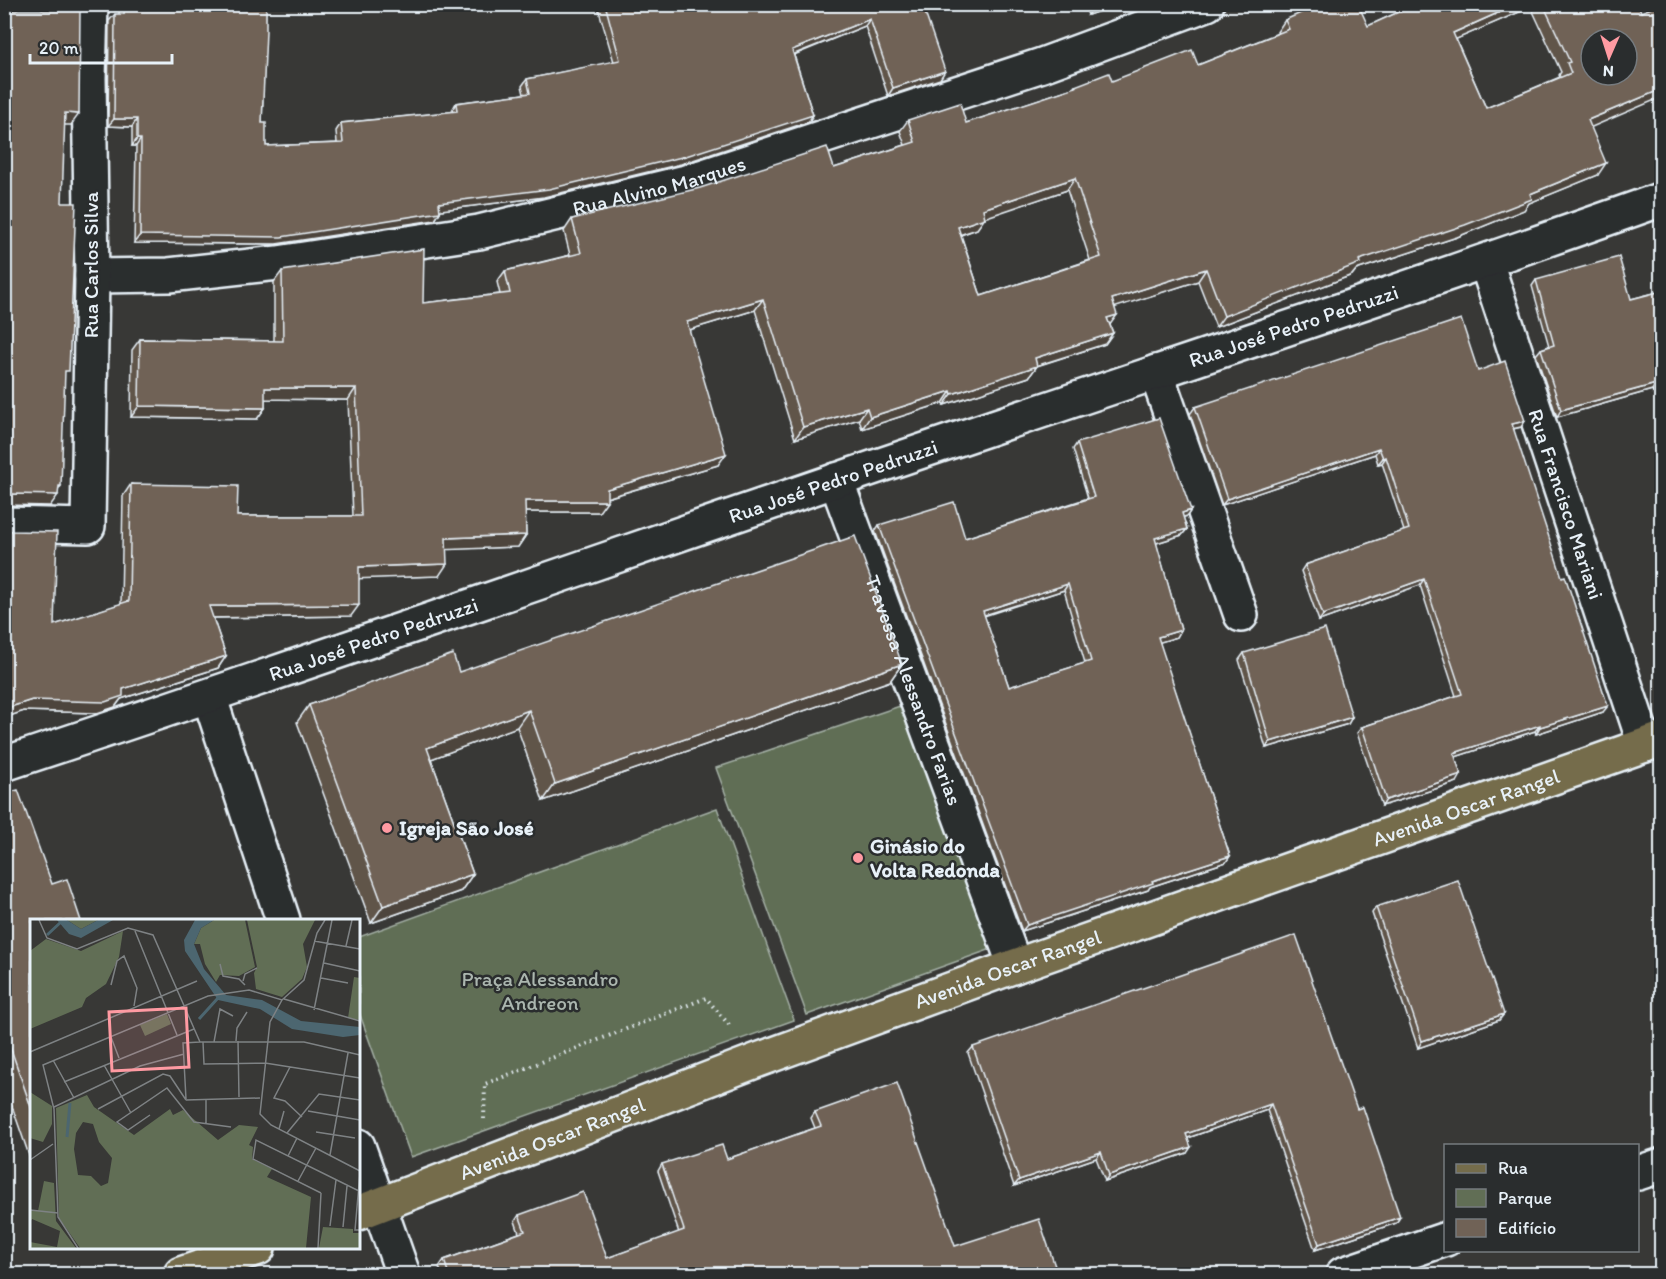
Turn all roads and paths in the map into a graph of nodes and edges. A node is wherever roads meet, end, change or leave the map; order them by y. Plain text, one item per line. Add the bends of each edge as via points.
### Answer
1 (91, 4) edge
2 (1207, 4) edge
3 (1662, 199) edge
4 (1486, 262) junction
5 (92, 276) junction
6 (1156, 372) junction
7 (836, 480) junction
8 (4, 524) edge
9 (1241, 615) dead end
10 (209, 696) junction
11 (1653, 742) edge
12 (4, 764) edge
13 (282, 919) edge
14 (1016, 966) junction
15 (758, 1060) junction
16 (360, 1159) edge
17 (483, 1165) junction
18 (1662, 1165) edge
19 (1639, 1173) edge
20 (368, 1209) edge
21 (1444, 1240) edge
22 (255, 1249) edge
23 (181, 1275) edge
24 (403, 1275) edge
25 (1343, 1275) edge

1 - 5 street, Rua Carlos Silva
2 - 5 street, Rua Alvino Marques via 1042,65 686,182 502,227 278,263 169,275
3 - 4 street, Rua José Pedro Pedruzzi
4 - 6 street, Rua José Pedro Pedruzzi
4 - 11 street, Rua Francisco Mariani
5 - 8 street, Rua Carlos Silva via 88,526
6 - 7 street, Rua José Pedro Pedruzzi
6 - 9 street
7 - 10 street, Rua José Pedro Pedruzzi
7 - 14 street, Travessa Alessandro Farias
10 - 12 street, Rua José Pedro Pedruzzi
10 - 13 street
11 - 14 main road, Avenida Oscar Rangel
14 - 15 main road, Avenida Oscar Rangel
15 - 17 main road, Avenida Oscar Rangel
15 - 17 path via 706,998 485,1084
16 - 20 street
17 - 20 main road, Avenida Oscar Rangel
18 - 19 street
20 - 24 street
21 - 25 street
22 - 23 main road

